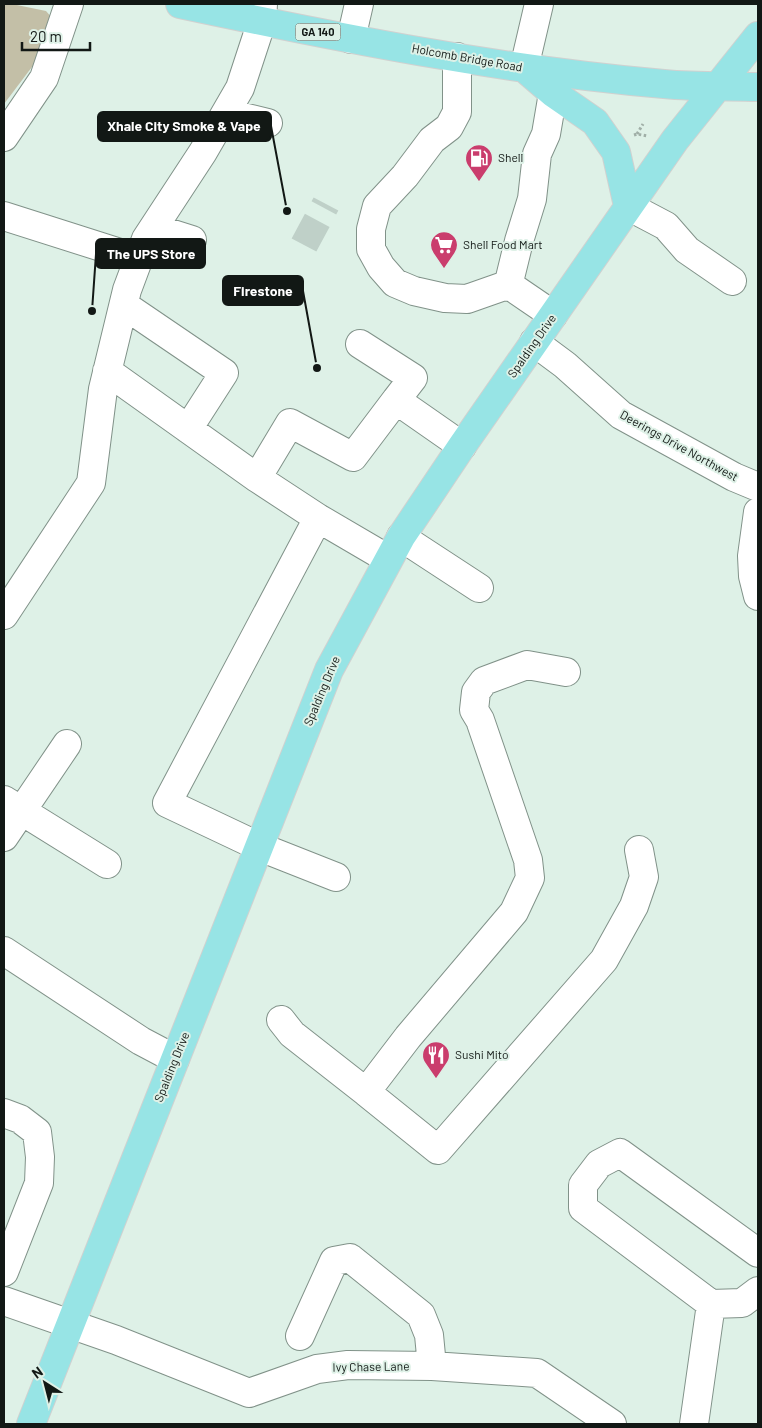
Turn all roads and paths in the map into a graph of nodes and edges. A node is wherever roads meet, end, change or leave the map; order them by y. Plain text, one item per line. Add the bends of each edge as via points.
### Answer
1 (69, 4) edge
2 (180, 4) edge
3 (360, 4) edge
4 (539, 4) edge
5 (262, 12) edge
6 (758, 36) edge
7 (351, 39) junction
8 (457, 57) junction
9 (524, 68) junction
10 (718, 86) junction
11 (758, 88) edge
12 (552, 93) junction
13 (226, 113) junction
14 (268, 123) dead end
15 (643, 124) dead end
16 (648, 136) dead end
17 (4, 137) edge
18 (628, 206) junction
19 (4, 216) edge
20 (154, 228) junction
21 (192, 240) dead end
22 (139, 259) junction
23 (732, 281) dead end
24 (508, 286) junction
25 (124, 305) junction
26 (553, 315) junction
27 (534, 342) junction
28 (360, 344) dead end
29 (107, 371) junction
30 (396, 400) junction
31 (188, 429) junction
32 (462, 446) junction
33 (257, 478) junction
34 (758, 487) edge
35 (758, 512) edge
36 (318, 518) junction
37 (395, 548) junction
38 (478, 588) dead end
39 (758, 596) edge
40 (4, 616) edge
41 (566, 672) dead end
42 (67, 744) dead end
43 (12, 805) edge
44 (4, 837) edge
45 (260, 847) junction
46 (639, 850) dead end
47 (107, 864) dead end
48 (336, 877) dead end
49 (4, 951) edge
50 (282, 1020) dead end
51 (175, 1059) junction
52 (366, 1092) junction
53 (4, 1113) edge
54 (758, 1253) edge
55 (4, 1272) edge
56 (758, 1291) edge
57 (4, 1301) edge
58 (710, 1304) junction
59 (70, 1324) junction
60 (300, 1336) dead end
61 (432, 1366) junction
62 (31, 1424) edge
63 (612, 1424) edge
64 (694, 1424) edge

1 - 17 street via 44,78
2 - 5 main road, Holcomb Bridge Road / GA 140
3 - 7 street
4 - 9 street
5 - 7 main road, Holcomb Bridge Road / GA 140
5 - 13 street via 240,88
6 - 10 main road, Spalding Drive
7 - 8 main road, Holcomb Bridge Road / GA 140
8 - 9 main road, Holcomb Bridge Road / GA 140
8 - 24 street via 457,112 449,127 432,140 377,206 371,229 371,249 395,283 414,291 467,299
9 - 10 main road, Holcomb Bridge Road / GA 140 via 665,84
9 - 12 main road
10 - 11 main road, Holcomb Bridge Road / GA 140
10 - 18 main road, Spalding Drive
12 - 18 main road via 595,122 616,152
12 - 24 street via 546,134 537,154 532,199
13 - 14 street
13 - 20 street
15 - 16 path via 637,134
18 - 23 street via 666,226 687,250
18 - 26 main road, Spalding Drive
19 - 22 street
20 - 21 street
20 - 22 street
22 - 25 street
24 - 26 street
25 - 29 street
25 - 31 street via 224,373
26 - 27 main road, Spalding Drive
27 - 32 main road, Spalding Drive
27 - 34 street, Deerings Drive Northwest via 621,415
28 - 30 street via 413,378
29 - 31 street
29 - 40 street via 91,483
30 - 32 street
30 - 33 street via 353,457 290,423
31 - 33 street
32 - 37 main road, Spalding Drive
33 - 36 street
35 - 39 street via 752,556
36 - 37 street
36 - 45 street via 167,803
37 - 38 street
37 - 45 main road, Spalding Drive via 329,670
41 - 52 street via 527,665 484,682 476,692 474,710 528,860 530,878 514,912
42 - 43 street
43 - 44 street
43 - 47 street
45 - 48 street
45 - 51 main road, Spalding Drive
46 - 52 street via 644,877 634,906 604,960 438,1150
49 - 51 street via 140,1042
50 - 52 street via 292,1034
51 - 59 main road, Spalding Drive
53 - 55 street via 20,1119 37,1132 40,1157 39,1183
54 - 58 street via 620,1153 599,1164 582,1185 583,1208
56 - 58 street via 742,1303
57 - 59 street, Ivy Chase Lane
58 - 64 street
59 - 61 street, Ivy Chase Lane via 249,1393 317,1369 348,1365
59 - 62 main road, Spalding Drive
60 - 61 street via 334,1261 350,1258 421,1315 429,1335
61 - 63 street, Ivy Chase Lane via 537,1373

